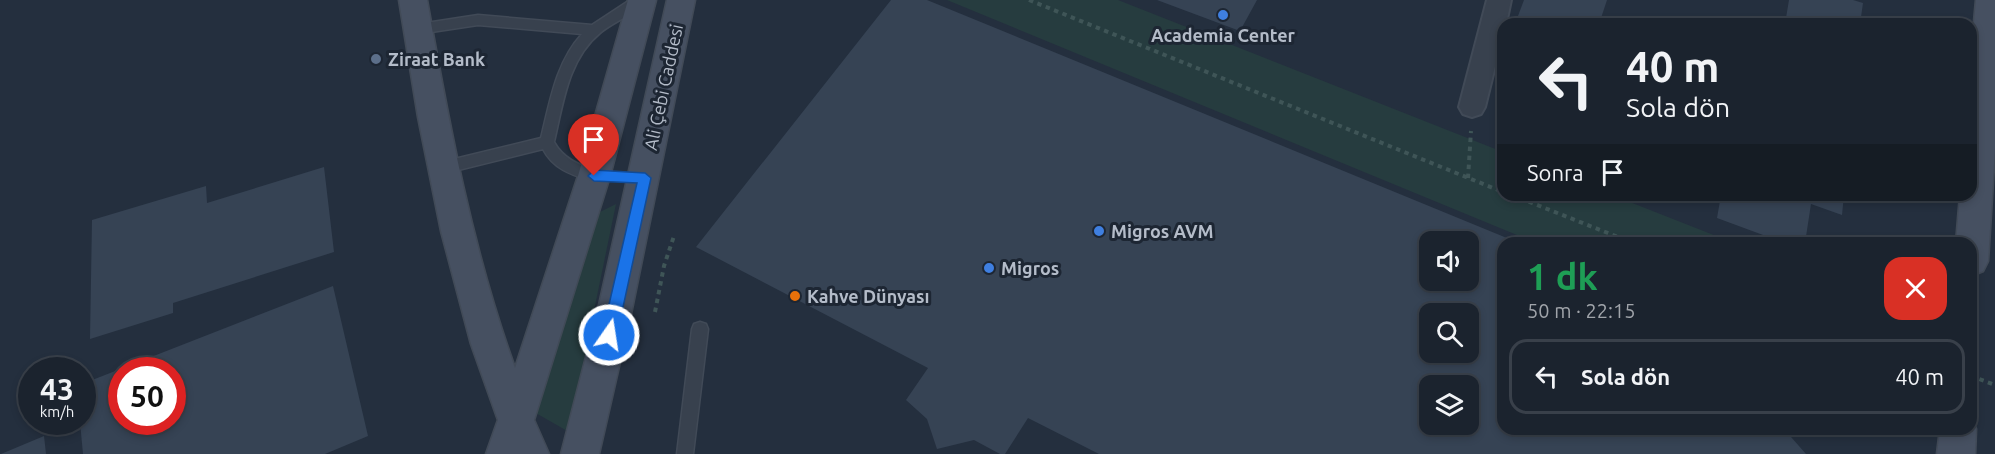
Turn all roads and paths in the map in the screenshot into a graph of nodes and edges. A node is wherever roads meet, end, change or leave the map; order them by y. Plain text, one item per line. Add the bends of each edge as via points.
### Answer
1 (640, 0) edge
2 (681, 0) edge
3 (1029, 0) edge
4 (1499, 0) edge
5 (1990, 0) edge
6 (415, 14) edge
7 (594, 30) junction
8 (1472, 107) joint
9 (547, 142) junction
10 (442, 168) junction
11 (594, 176) junction
12 (645, 178) junction
13 (1468, 178) junction
14 (1977, 179) edge
15 (1497, 190) edge
16 (1527, 201) edge
17 (1975, 201) edge
18 (674, 236) dead end
19 (1618, 237) edge
20 (1973, 237) edge
21 (655, 312) dead end
22 (700, 329) dead end
23 (1977, 378) edge
24 (1995, 385) edge
25 (1958, 435) edge
26 (510, 438) edge
27 (530, 454) edge
28 (580, 454) edge
29 (686, 454) edge
30 (1956, 454) edge

1 - 7 lane
1 - 11 main road
2 - 12 main road, Ali Çebi Caddesi
3 - 13 path
4 - 8 street
5 - 14 main road
6 - 7 lane
6 - 10 main road
7 - 9 lane via 568,66
8 - 13 path
9 - 10 lane
9 - 11 lane via 552,154 565,166
10 - 26 main road
11 - 12 main road
11 - 26 main road
12 - 28 main road, Ali Çebi Caddesi
13 - 15 path
16 - 19 path
17 - 20 main road
18 - 21 path
22 - 29 lane
23 - 24 path
25 - 30 main road
26 - 27 main road

